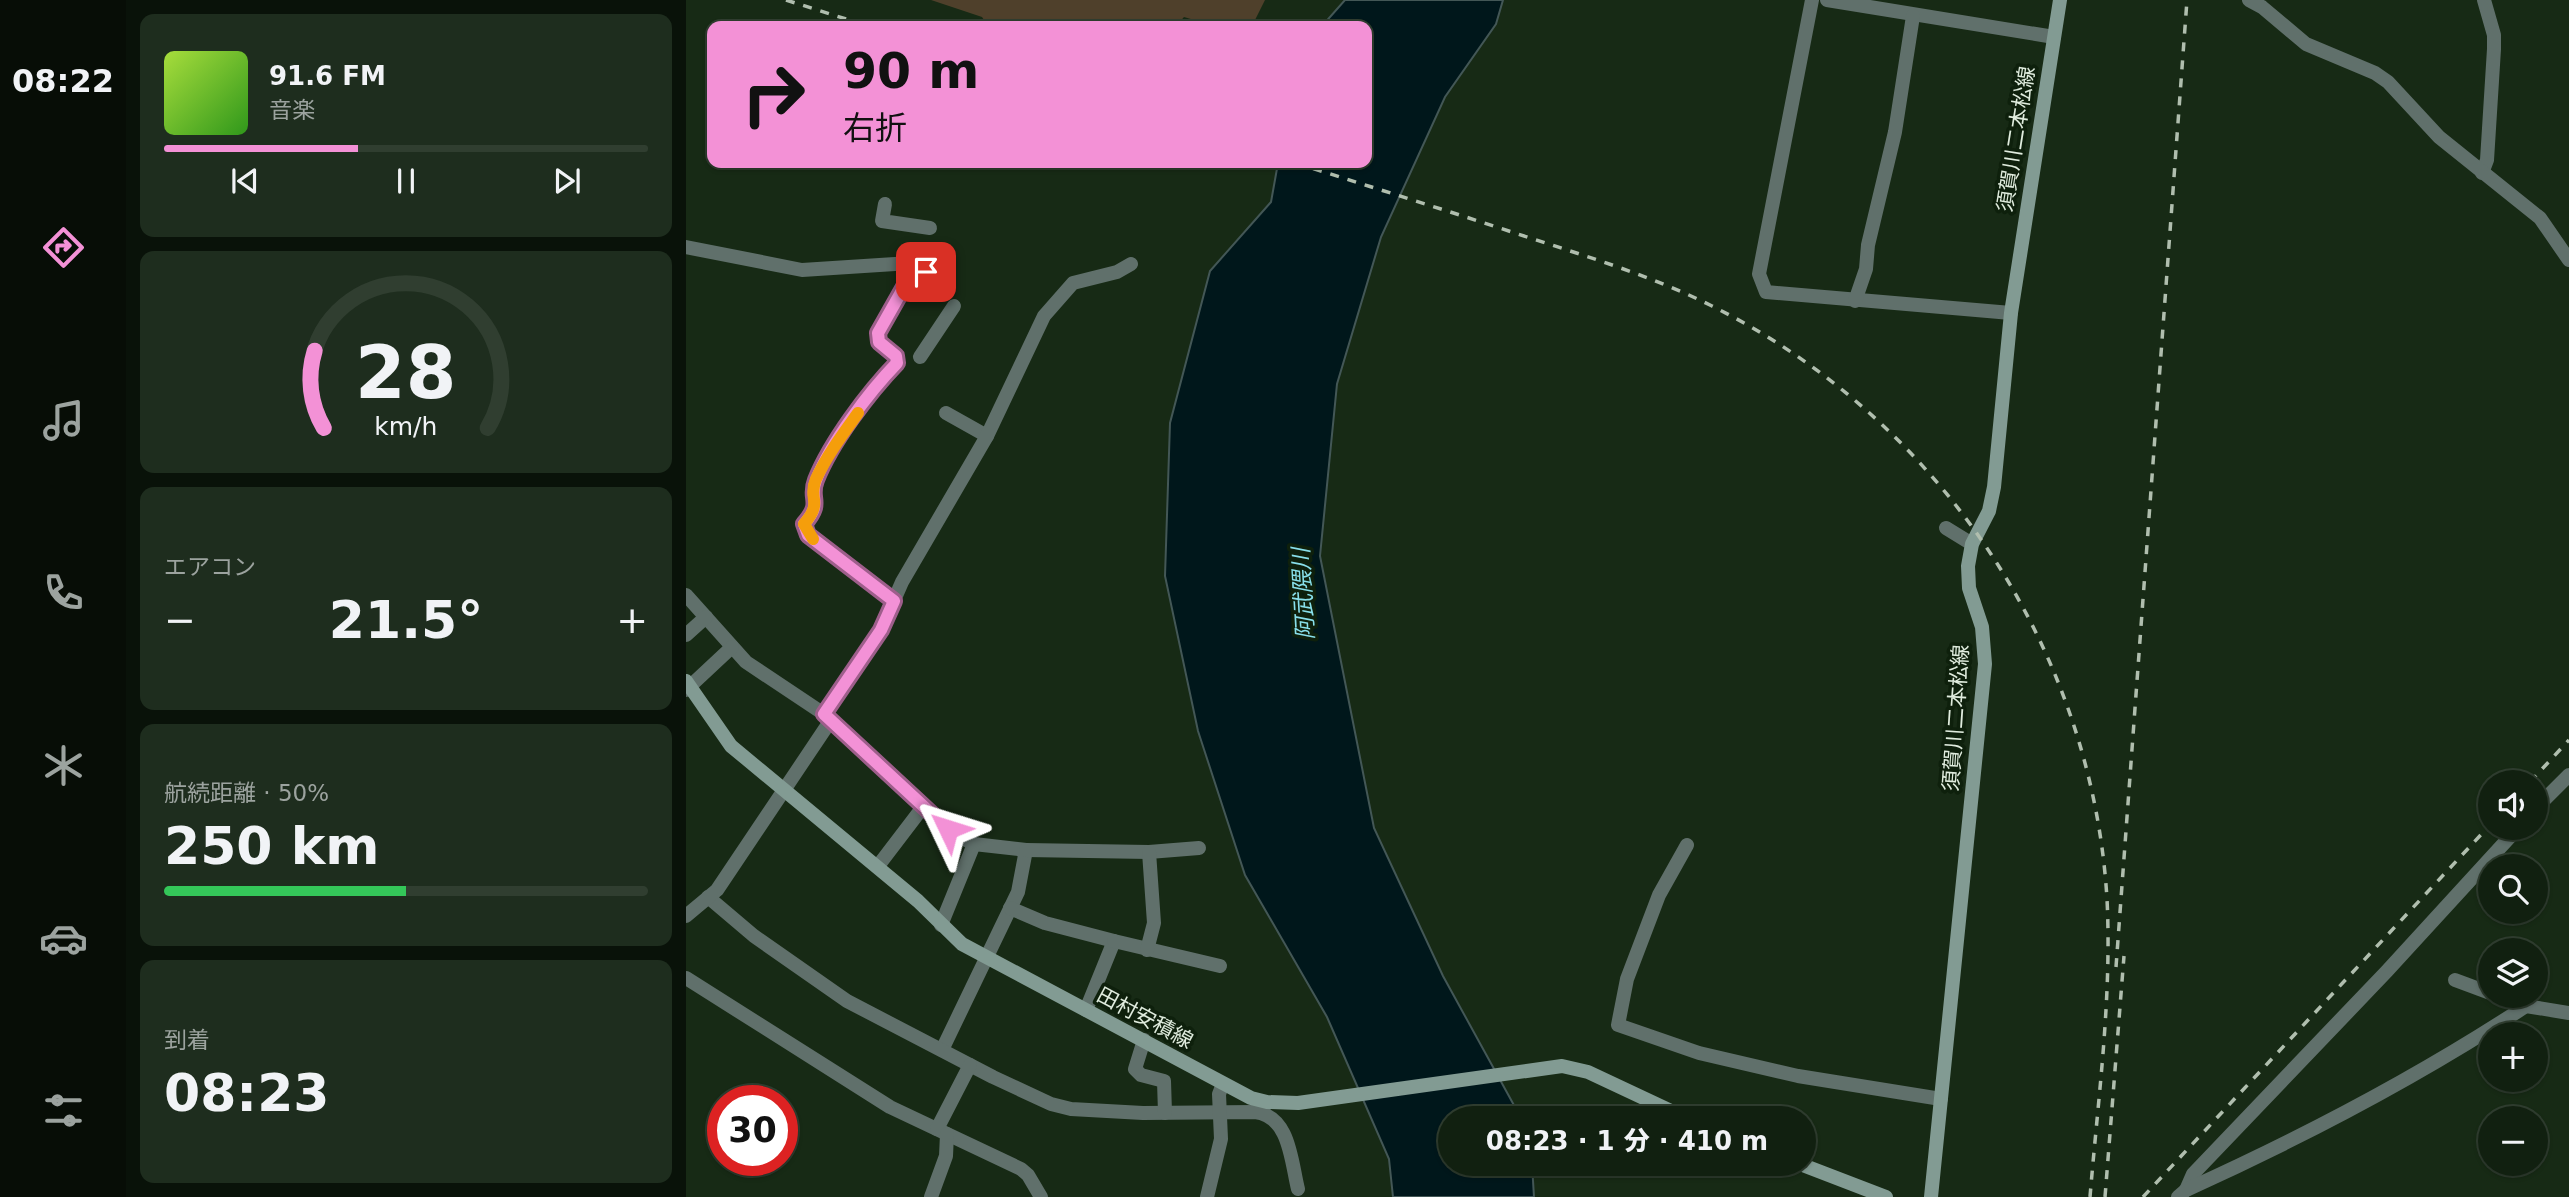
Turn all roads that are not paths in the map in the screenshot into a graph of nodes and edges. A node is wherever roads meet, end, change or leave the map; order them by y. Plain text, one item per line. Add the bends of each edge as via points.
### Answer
1 (1812, 0) edge
2 (1827, 0) edge
3 (2060, 0) edge
4 (2249, 0) edge
5 (2484, 0) edge
6 (2269, 6) edge
7 (1913, 16) junction
8 (2054, 37) junction
9 (2482, 173) junction
10 (885, 204) dead end
11 (930, 228) dead end
12 (686, 247) edge
13 (2569, 260) edge
14 (1131, 264) dead end
15 (1855, 300) junction
16 (954, 306) dead end
17 (2011, 313) junction
18 (920, 357) dead end
19 (946, 413) dead end
20 (987, 436) junction
21 (1946, 528) dead end
22 (1972, 544) junction
23 (686, 595) edge
24 (894, 601) junction
25 (706, 617) junction
26 (686, 635) edge
27 (732, 647) junction
28 (687, 686) edge
29 (828, 717) junction
30 (2569, 775) edge
31 (786, 791) junction
32 (2548, 796) edge
33 (923, 807) junction
34 (2507, 840) edge
35 (974, 844) junction
36 (1687, 845) dead end
37 (1199, 848) dead end
38 (1026, 850) junction
39 (1149, 852) junction
40 (878, 866) junction
41 (708, 897) junction
42 (1010, 908) junction
43 (686, 916) edge
44 (941, 925) junction
45 (1114, 941) junction
46 (1147, 950) junction
47 (985, 958) junction
48 (1220, 966) dead end
49 (686, 978) edge
50 (2455, 980) dead end
51 (2478, 989) edge
52 (2523, 1008) edge
53 (2538, 1008) edge
54 (1086, 1010) junction
55 (2569, 1013) edge
56 (1144, 1040) junction
57 (942, 1050) junction
58 (970, 1065) junction
59 (1223, 1084) junction
60 (1941, 1099) junction
61 (1661, 1106) edge
62 (1220, 1112) junction
63 (1165, 1113) junction
64 (942, 1132) junction
65 (1816, 1170) edge
66 (1298, 1189) dead end
67 (2182, 1193) edge
68 (932, 1197) edge
69 (1041, 1197) edge
70 (1207, 1197) edge
71 (1886, 1197) edge
72 (1931, 1197) edge

1 - 15 street via 1759,279 1770,294
2 - 7 street
3 - 8 main road, 須賀川二本松線
4 - 6 street
5 - 9 street via 2494,35 2494,64 2487,160
6 - 9 street via 2306,44 2388,82 2438,136
7 - 8 street
7 - 15 street via 1893,145
8 - 17 main road, 須賀川二本松線
9 - 13 street via 2540,218
10 - 11 street via 882,221
12 - 24 street via 802,270 926,267 908,280 878,333 879,342 896,356 897,363 841,435 815,481 816,507 804,524 808,535
14 - 20 street via 1073,283 1051,307
15 - 17 street
16 - 18 street
17 - 22 main road, 須賀川二本松線 via 1994,487 1989,511
19 - 20 street
20 - 24 street
21 - 22 street
22 - 60 main road, 須賀川二本松線 via 1969,588 1981,620 1985,664
23 - 25 street
24 - 29 street
25 - 26 street
25 - 27 street
27 - 28 street
27 - 29 street via 764,676
28 - 31 main road, 田村安積線 via 731,746
29 - 31 street
29 - 33 street
30 - 32 street
31 - 40 main road, 田村安積線
31 - 41 street
33 - 35 street
33 - 40 street
34 - 67 street via 2193,1174
35 - 38 street
35 - 44 street
36 - 60 street via 1659,895 1627,979 1618,1025 1699,1053 1788,1074
37 - 39 street
38 - 39 street
38 - 42 street
39 - 46 street via 1154,923
40 - 44 main road, 田村安積線
41 - 43 street
41 - 57 street via 835,994
42 - 45 street via 1045,923
42 - 47 street
44 - 47 main road, 田村安積線
45 - 46 street
45 - 54 street
46 - 48 street
47 - 54 main road, 田村安積線
47 - 57 street
49 - 64 street via 874,1098
50 - 51 street
52 - 67 street via 2455,1052
53 - 55 street
54 - 56 main road, 田村安積線
56 - 59 main road, 田村安積線
56 - 63 street via 1135,1069 1164,1081
57 - 58 street
58 - 63 street via 1071,1109
58 - 64 street
59 - 61 main road, 田村安積線 via 1267,1102 1336,1098 1510,1071 1573,1068
59 - 62 street
60 - 72 main road, 須賀川二本松線
62 - 63 street
62 - 66 street via 1263,1113 1277,1122
62 - 70 street via 1220,1143
64 - 68 street via 946,1156
64 - 69 street via 1021,1169
65 - 71 main road

